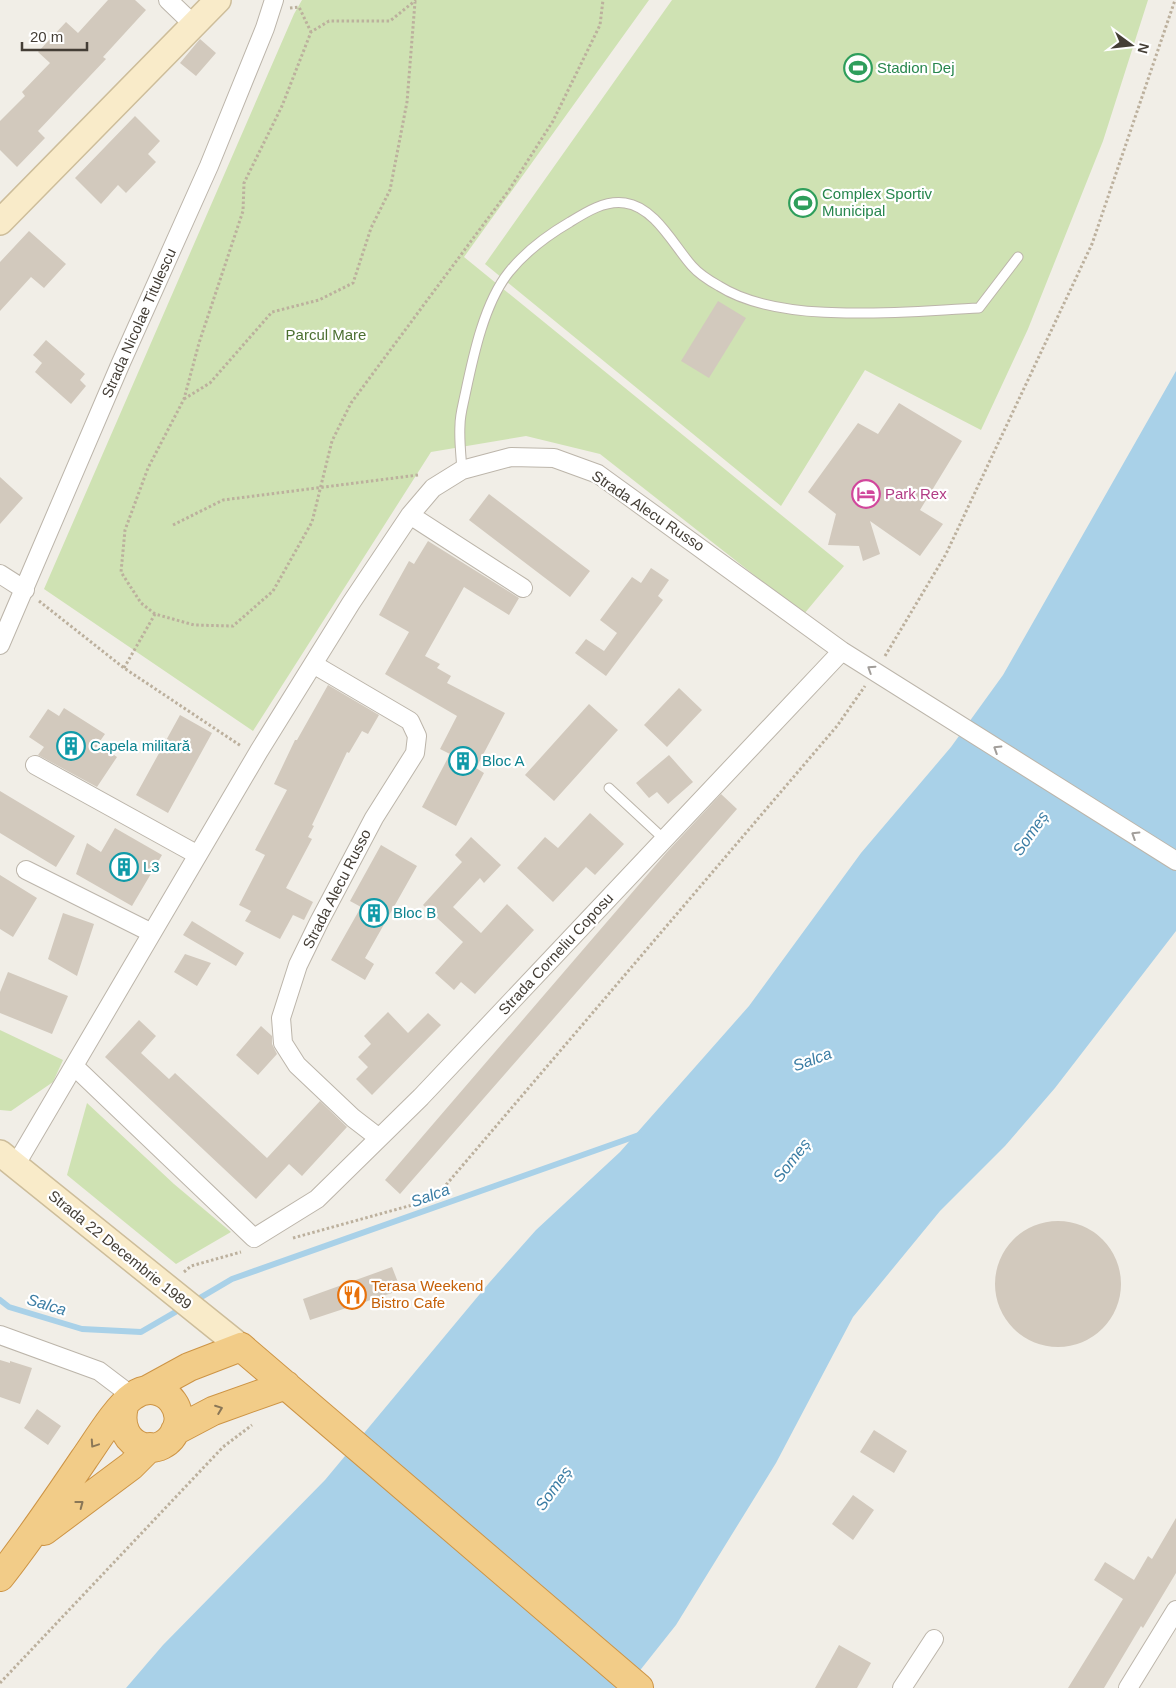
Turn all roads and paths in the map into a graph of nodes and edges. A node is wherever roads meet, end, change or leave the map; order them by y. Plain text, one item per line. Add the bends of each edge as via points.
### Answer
1 (168, 0) edge
2 (218, 0) edge
3 (416, 0) edge
4 (603, 0) edge
5 (273, 4) edge
6 (194, 25) junction
7 (312, 32) junction
8 (0, 222) edge
9 (1018, 257) dead end
10 (184, 399) junction
11 (457, 473) junction
12 (320, 489) junction
13 (410, 515) junction
14 (173, 525) dead end
15 (0, 574) edge
16 (523, 588) dead end
17 (25, 590) junction
18 (155, 614) junction
19 (0, 645) edge
20 (842, 650) junction
21 (313, 664) junction
22 (124, 668) junction
23 (256, 756) junction
24 (36, 765) dead end
25 (609, 788) dead end
26 (665, 840) junction
27 (198, 855) junction
28 (1176, 861) edge
29 (26, 870) dead end
30 (152, 933) junction
31 (75, 1067) junction
32 (379, 1138) junction
33 (8, 1160) edge
34 (0, 1335) edge
35 (241, 1347) junction
36 (286, 1385) junction
37 (134, 1397) junction
38 (260, 1421) dead end
39 (176, 1431) junction
40 (150, 1448) junction
41 (27, 1544) junction
42 (0, 1577) edge
43 (1176, 1610) edge
44 (934, 1639) dead end
45 (0, 1683) edge
46 (639, 1688) edge
47 (902, 1688) edge
48 (1128, 1688) edge

1 - 6 street
2 - 6 main road
3 - 7 path via 390,22 329,20
3 - 10 path via 407,102 390,190 371,228 353,282 318,300 272,312 210,383
4 - 12 path via 600,25 553,121 509,190 350,404 332,441
5 - 7 path via 299,7
5 - 17 street, Strada Nicolae Titulescu via 209,166
6 - 8 main road
7 - 10 path via 282,106 244,183 243,211
9 - 11 lane via 979,308 822,313 751,300 721,288 694,269 662,228 641,208 626,203 608,203 532,246 508,273 474,350 460,424
10 - 18 path via 148,468 125,530 121,572 141,604
11 - 12 path via 416,475
11 - 13 street, Strada Alecu Russo via 432,488
11 - 20 street, Strada Alecu Russo via 511,457 554,458 598,474
12 - 14 path via 223,500
12 - 18 path via 312,522 273,591 233,626 194,626
13 - 16 street
13 - 21 street, Strada Alecu Russo
15 - 17 street
17 - 19 street, Strada Nicolae Titulescu
17 - 22 path
18 - 22 path
20 - 26 street, Strada Corneliu Coposu
28 -> 20 street, Strada Alecu Russo
21 - 23 street, Strada Alecu Russo
21 - 32 street, Strada Alecu Russo via 410,721 417,736 414,753 374,818 302,957 280,1018 284,1043 297,1065 352,1118
22 - 23 path
23 - 27 street, Strada Alecu Russo
24 - 27 street
25 - 26 lane
26 - 32 street, Strada Corneliu Coposu via 421,1098
27 - 30 street, Strada Alecu Russo
29 - 30 street
30 - 31 street, Strada Alecu Russo
31 - 32 street, Strada Corneliu Coposu via 254,1238 317,1199
31 - 33 street, Strada Alecu Russo
33 - 35 main road, Strada 22 Decembrie 1989
34 - 37 street via 99,1371
35 - 36 highway
35 - 37 highway via 189,1367
39 -> 36 highway via 213,1411
36 - 46 highway
37 - 39 highway via 154,1390 166,1395 179,1414
37 - 40 highway via 121,1417 123,1429 130,1439
37 -> 41 highway via 107,1426
38 - 45 path via 223,1447
39 - 40 highway via 163,1445
41 -> 40 highway
41 - 42 highway
43 - 48 street
44 - 47 street

